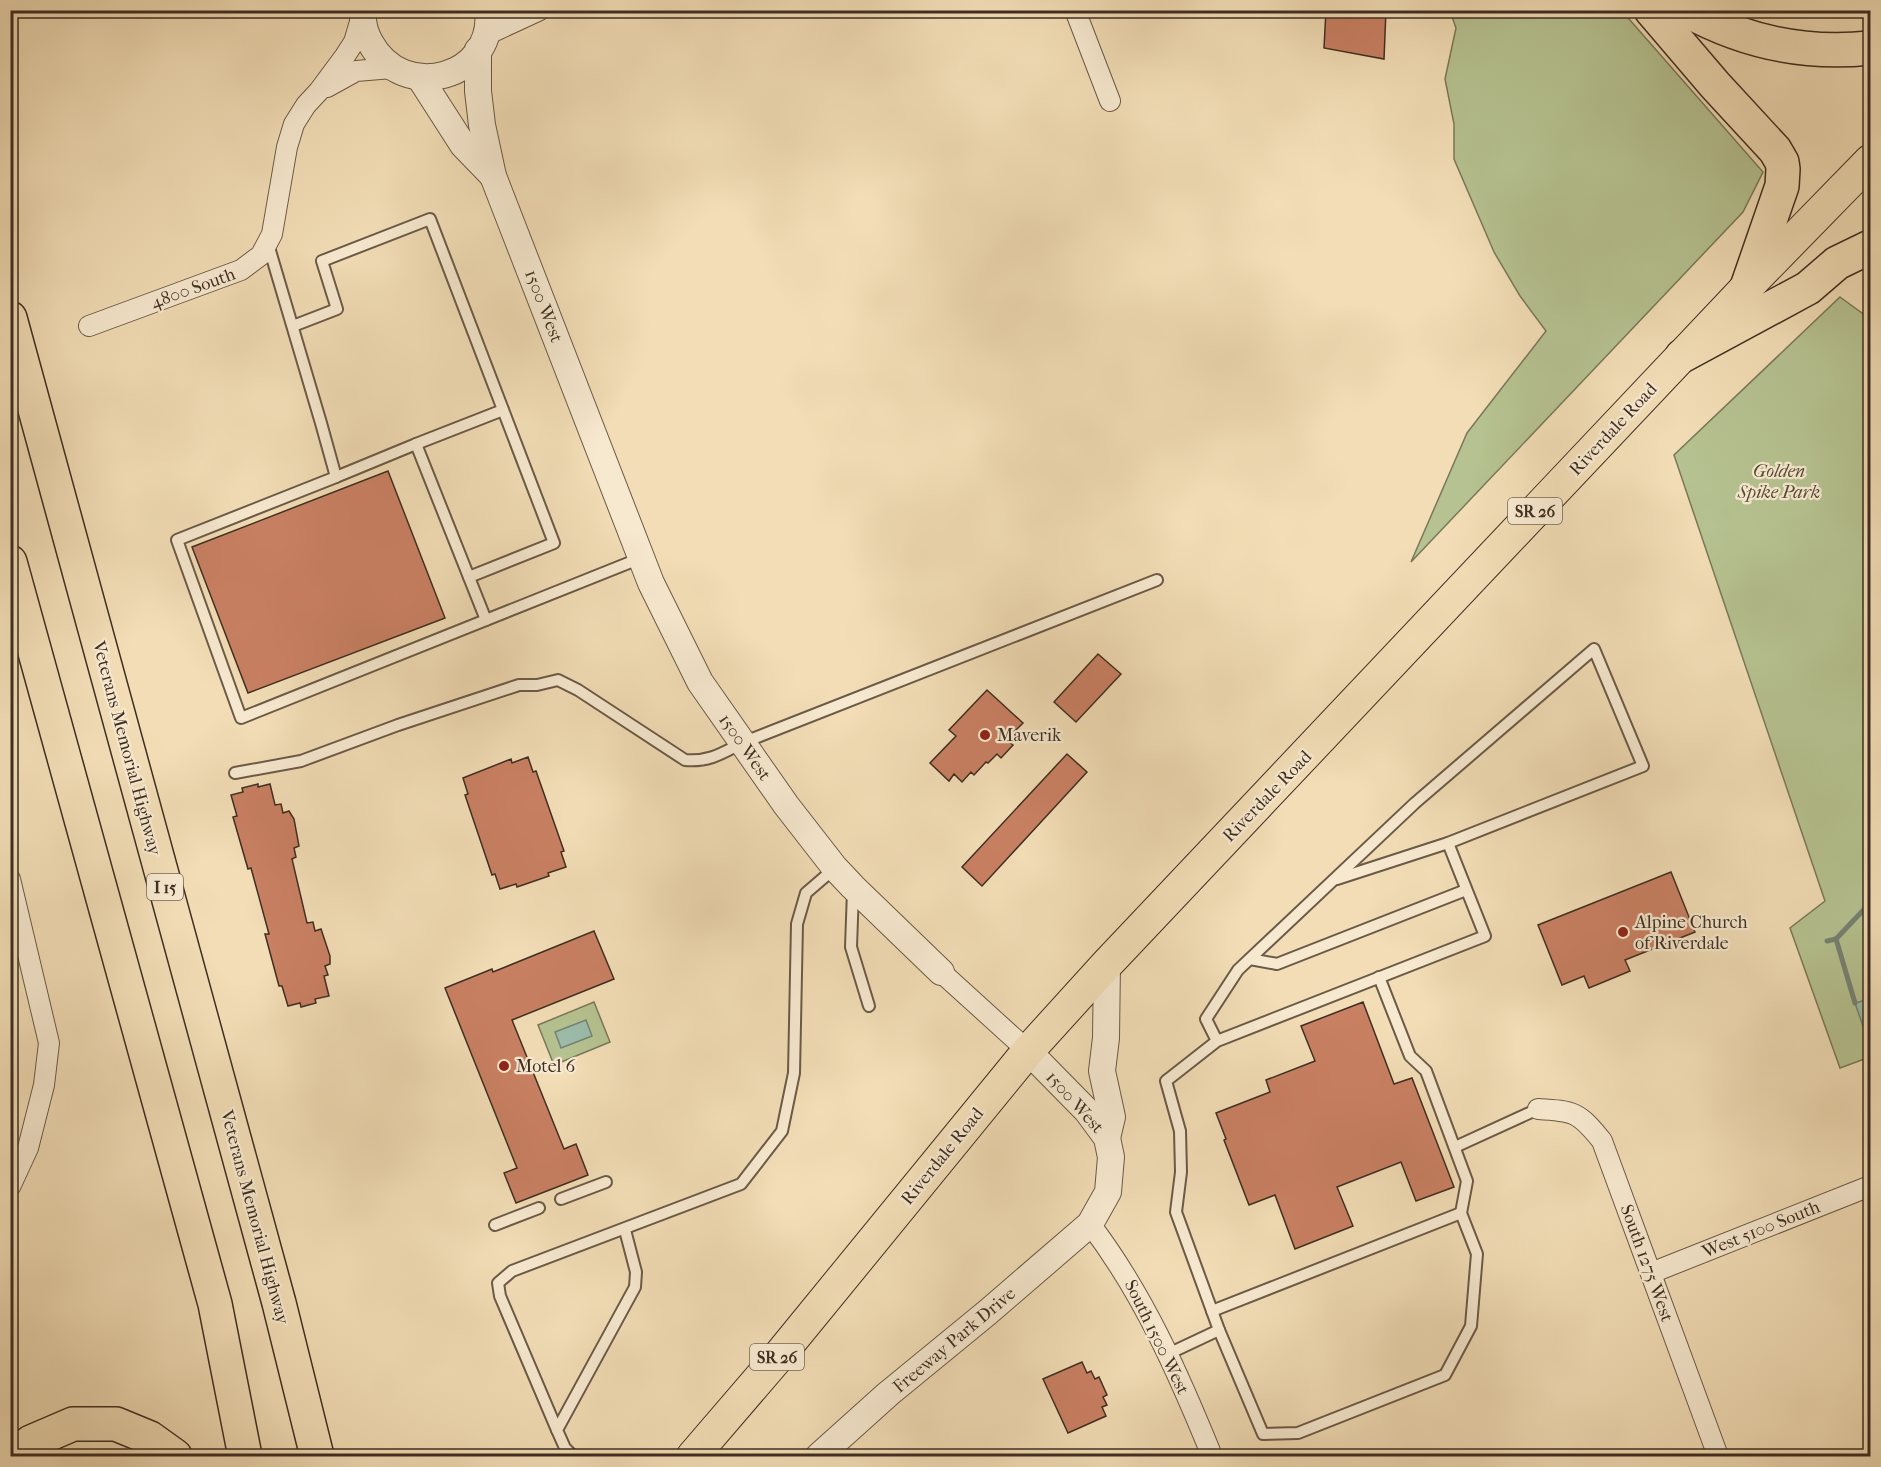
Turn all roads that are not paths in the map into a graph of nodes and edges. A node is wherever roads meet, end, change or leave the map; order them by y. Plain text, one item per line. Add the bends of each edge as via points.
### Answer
1 (540, 10) edge
2 (1075, 10) edge
3 (1651, 10) edge
4 (1686, 10) edge
5 (363, 13) edge
6 (484, 32) edge
7 (1870, 48) edge
8 (392, 68) junction
9 (420, 78) junction
10 (320, 91) junction
11 (1110, 101) dead end
12 (1870, 161) edge
13 (493, 176) junction
14 (267, 242) junction
15 (1870, 247) edge
16 (1747, 287) junction
17 (10, 318) edge
18 (89, 326) dead end
19 (293, 326) junction
20 (1682, 356) junction
21 (503, 410) junction
22 (416, 444) junction
23 (336, 477) junction
24 (641, 558) junction
25 (10, 562) edge
26 (469, 578) junction
27 (1157, 580) dead end
28 (486, 620) junction
29 (742, 743) junction
30 (235, 773) dead end
31 (1448, 843) junction
32 (835, 868) junction
33 (10, 879) edge
34 (1334, 880) junction
35 (853, 887) junction
36 (1466, 890) junction
37 (1250, 959) junction
38 (1107, 964) junction
39 (941, 972) joint
40 (1379, 977) junction
41 (869, 1006) dead end
42 (1217, 1041) junction
43 (1028, 1051) junction
44 (1538, 1109) joint
45 (1107, 1138) junction
46 (1455, 1147) junction
47 (606, 1182) dead end
48 (1870, 1186) edge
49 (10, 1187) edge
50 (561, 1199) dead end
51 (539, 1208) dead end
52 (1461, 1214) junction
53 (1090, 1224) junction
54 (495, 1225) dead end
55 (625, 1230) junction
56 (1651, 1273) junction
57 (1212, 1311) junction
58 (1219, 1330) junction
59 (1168, 1354) junction
60 (557, 1430) junction
61 (12, 1456) edge
62 (175, 1456) edge
63 (246, 1456) edge
64 (317, 1456) edge
65 (573, 1456) edge
66 (693, 1456) edge
67 (819, 1456) edge
68 (1212, 1456) edge
69 (1718, 1456) edge

1 - 6 street
2 - 11 street
3 - 16 highway via 1782,162 1782,186
4 - 7 highway via 1729,31 1776,45 1821,50
5 - 8 street via 366,36 376,54
5 - 10 street, 4800 South via 354,42
6 - 9 street via 467,63 453,72
6 - 13 street, 1500 West via 478,91
8 - 9 street
8 - 10 street, 4800 South via 357,71
9 - 13 street, 1500 West via 463,145
10 - 14 street, 4800 South via 294,124 272,234
12 - 16 main road, Riverdale Road / SR 26
13 - 24 street, 1500 West
14 - 18 street, 4800 South via 261,255 241,270
14 - 19 lane
15 - 20 highway via 1837,263 1808,288
16 - 20 main road, Riverdale Road / SR 26
17 - 64 highway, Veterans Memorial Highway / I 15 via 279,1303
19 - 21 lane via 337,309 322,261 430,219
19 - 23 lane
20 - 38 main road, Riverdale Road / SR 26
21 - 22 lane
21 - 26 lane via 555,543
22 - 23 lane
22 - 26 lane
23 - 28 lane via 177,540 241,718
24 - 28 lane
24 - 29 street, 1500 West via 700,682
25 - 63 highway via 215,1304
26 - 28 lane
27 - 29 lane
29 - 30 lane via 712,758 685,760 558,680 519,685 302,761
29 - 32 street, 1500 West
31 - 34 lane
31 - 34 lane via 1643,766 1594,649 1415,803
31 - 36 lane
32 - 35 street, 1500 West
32 - 55 lane via 806,893 797,924 794,1073 782,1131 741,1184
33 - 49 street via 49,1043 44,1085 28,1148
34 - 37 lane
35 - 39 street, 1500 West
35 - 41 lane via 850,947
36 - 37 lane via 1277,964
36 - 40 lane via 1485,936
37 - 42 lane via 1238,970 1206,1019
38 - 43 main road, Riverdale Road / SR 26
38 - 45 street via 1102,1071 1113,1118
39 - 43 street, 1500 West
40 - 42 lane
40 - 46 lane via 1410,1056 1426,1071
42 - 57 lane via 1166,1081 1180,1131 1181,1172 1176,1212
43 - 45 street, 1500 West via 1087,1111
43 - 66 main road, Riverdale Road / SR 26
44 - 46 lane
44 - 56 street, South 1275 West via 1569,1110 1602,1141
45 - 53 street, 1500 West via 1111,1157 1108,1192
46 - 52 lane via 1467,1181
47 - 50 lane
48 - 56 street, West 5100 South
51 - 54 lane
52 - 57 lane
52 - 58 lane via 1477,1254 1471,1326 1445,1376 1298,1433 1263,1434
53 - 59 street, South 1500 West via 1136,1291
53 - 67 street, Freeway Park Drive
55 - 60 lane via 636,1272 635,1287
55 - 60 lane via 512,1271 498,1283
56 - 69 street, South 1275 West
57 - 58 lane
58 - 59 lane
59 - 68 street, South 1500 West
60 - 65 lane
61 - 62 highway via 31,1442 73,1424 116,1424 150,1437

